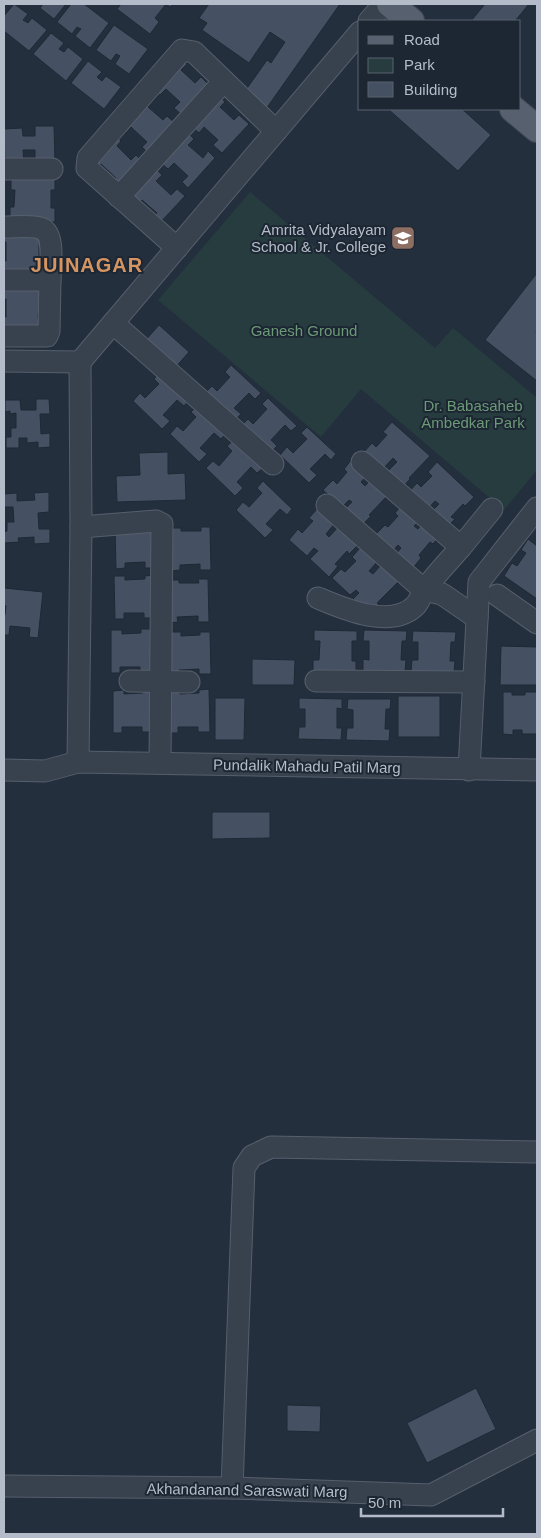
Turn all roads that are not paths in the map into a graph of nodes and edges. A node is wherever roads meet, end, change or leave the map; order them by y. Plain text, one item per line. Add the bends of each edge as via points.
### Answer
1 (384, 4) edge
2 (390, 4) edge
3 (370, 20) edge
4 (410, 20) edge
5 (358, 34) edge
6 (224, 81) junction
7 (514, 110) edge
8 (537, 129) edge
9 (276, 131) junction
10 (4, 169) edge
11 (52, 170) dead end
12 (120, 198) junction
13 (4, 227) edge
14 (177, 248) junction
15 (4, 280) edge
16 (50, 280) junction
17 (113, 323) junction
18 (4, 336) edge
19 (4, 361) edge
20 (80, 362) junction
21 (362, 462) dead end
22 (273, 464) dead end
23 (327, 505) dead end
24 (537, 508) edge
25 (492, 509) dead end
26 (81, 527) junction
27 (461, 547) junction
28 (424, 590) junction
29 (498, 595) dead end
30 (318, 598) dead end
31 (477, 618) junction
32 (537, 622) edge
33 (130, 680) dead end
34 (161, 681) junction
35 (189, 682) dead end
36 (316, 682) dead end
37 (474, 682) junction
38 (78, 762) junction
39 (160, 763) junction
40 (4, 770) edge
41 (469, 770) junction
42 (537, 770) edge
43 (537, 1152) edge
44 (537, 1440) edge
45 (4, 1486) edge
46 (232, 1488) junction

1 - 3 street
2 - 4 main road
5 - 9 street
6 - 9 street
6 - 12 street
6 - 12 street via 194,52 182,50 88,158 86,168
7 - 8 main road
9 - 14 street
10 - 11 street
12 - 14 street
13 - 16 street via 46,231 51,242
14 - 17 street
15 - 16 street
16 - 18 street via 49,331 46,336
17 - 20 street
17 - 22 street
19 - 20 street
20 - 26 street
21 - 27 street
23 - 28 street
24 - 31 street via 479,582
25 - 27 street
26 - 34 street via 156,521 162,524
26 - 38 street
27 - 28 street
28 - 30 street via 417,604 399,615 365,615
28 - 31 street via 442,594
29 - 32 street
31 - 37 street
33 - 34 street
34 - 35 street
34 - 39 street
36 - 37 street
37 - 41 street
38 - 39 street, Pundalik Mahadu Patil Marg
38 - 40 street, Pundalik Mahadu Patil Marg via 44,771
39 - 41 street, Pundalik Mahadu Patil Marg
41 - 42 street, Pundalik Mahadu Patil Marg
43 - 46 street via 271,1147 252,1156 244,1168
44 - 46 street, Akhandanand Saraswati Marg via 431,1495
45 - 46 street, Akhandanand Saraswati Marg

